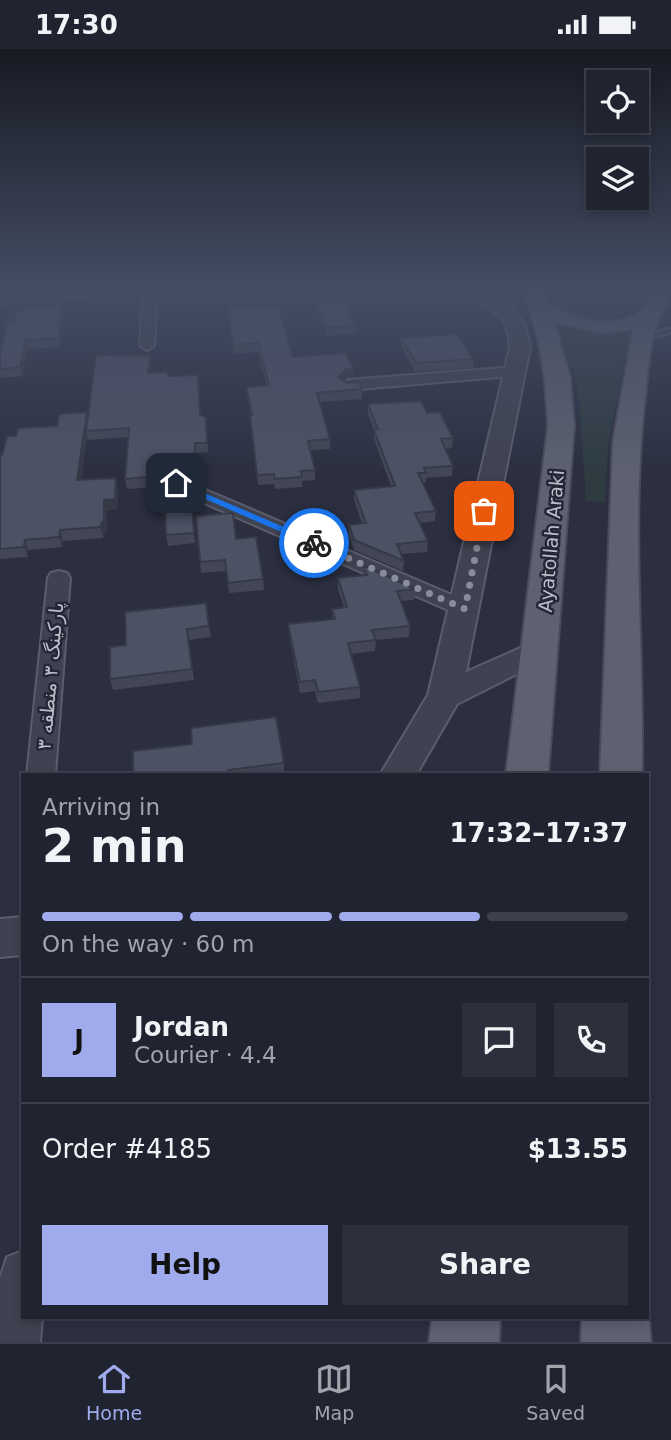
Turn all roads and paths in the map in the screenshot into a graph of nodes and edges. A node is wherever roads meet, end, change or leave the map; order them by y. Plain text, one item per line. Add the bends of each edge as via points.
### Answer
1 (519, 352) edge
2 (551, 352) edge
3 (647, 352) edge
4 (516, 372) junction
5 (348, 385) edge
6 (176, 483) dead end
7 (59, 578) dead end
8 (465, 609) junction
9 (541, 649) junction
10 (445, 696) junction
11 (41, 773) edge
12 (399, 773) edge
13 (527, 773) edge
14 (621, 773) edge
15 (21, 936) edge
16 (0, 938) edge
17 (21, 1293) edge
18 (466, 1319) edge
19 (616, 1319) edge
20 (16, 1342) edge
21 (464, 1342) edge
22 (616, 1342) edge

1 - 4 street
2 - 9 main road, Ayatollah Araki via 562,426
3 - 14 main road via 626,442
4 - 5 street
4 - 8 street via 493,462
6 - 8 street
7 - 11 street, پارکینگ ۳ منطقه ۳
8 - 10 street
9 - 10 street
9 - 13 main road, Ayatollah Araki
10 - 12 street
15 - 16 street
17 - 20 street
18 - 21 main road
19 - 22 main road

